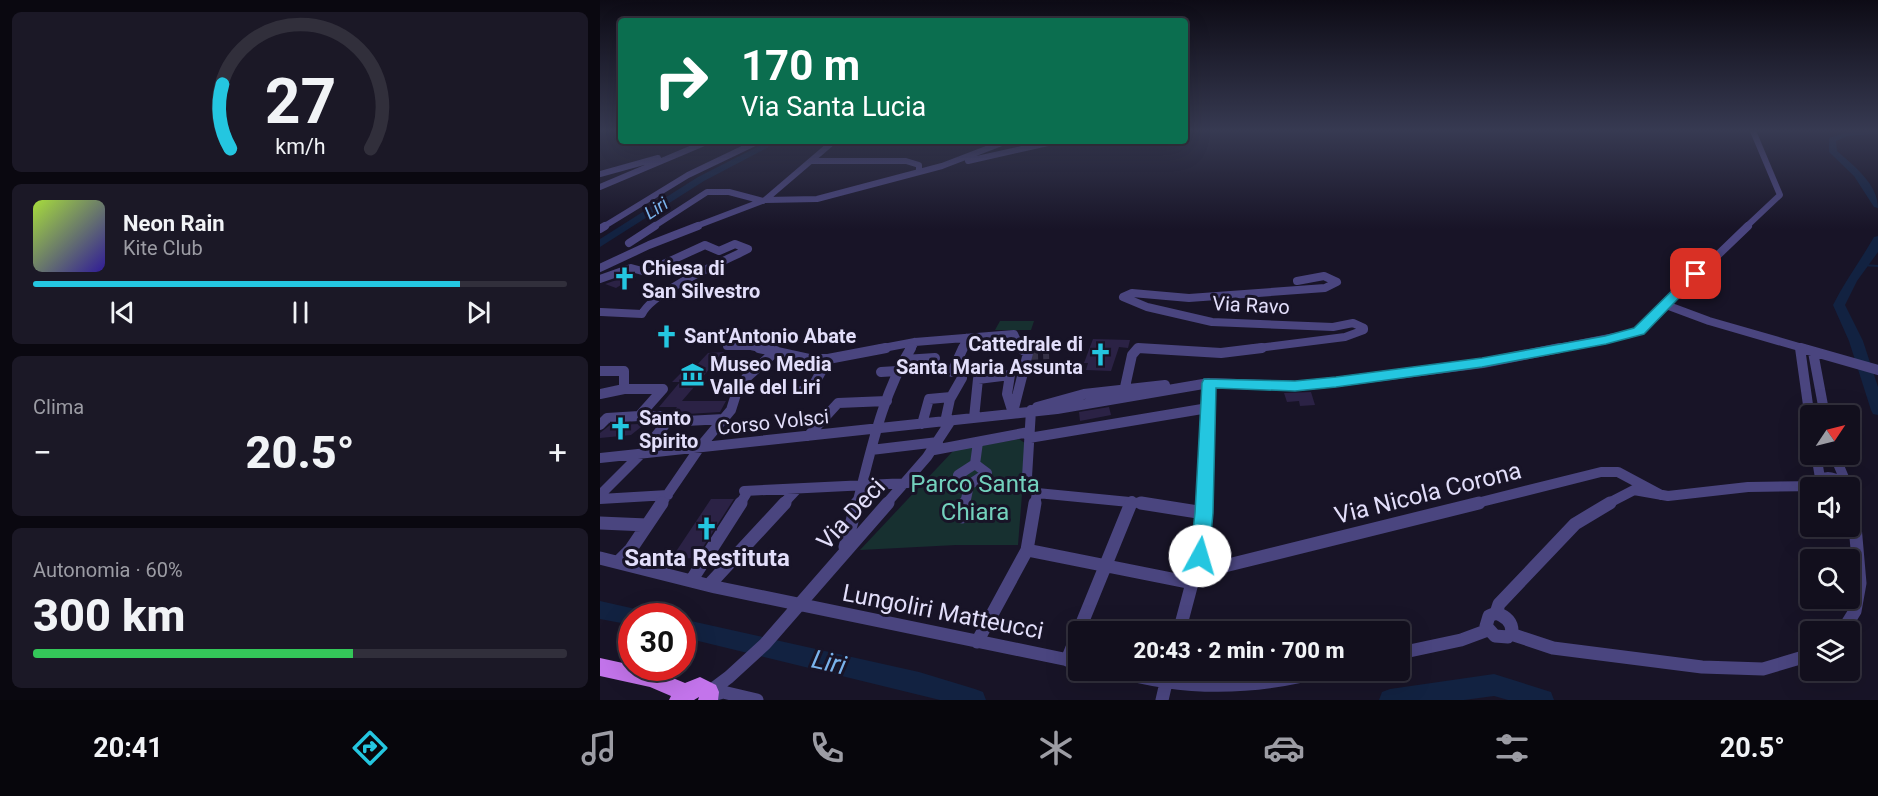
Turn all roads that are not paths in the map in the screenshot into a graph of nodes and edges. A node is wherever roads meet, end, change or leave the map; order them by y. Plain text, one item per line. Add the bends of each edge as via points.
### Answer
1 (636, 164) edge
2 (655, 164) edge
3 (712, 164) edge
4 (809, 164) edge
5 (915, 164) edge
6 (948, 164) edge
7 (953, 164) edge
8 (1767, 164) edge
9 (942, 166) junction
10 (919, 172) junction
11 (600, 174) edge
12 (600, 188) edge
13 (764, 201) junction
14 (600, 229) edge
15 (629, 243) dead end
16 (602, 267) edge
17 (600, 279) edge
18 (1297, 281) dead end
19 (1666, 305) junction
20 (600, 312) edge
21 (967, 338) junction
22 (915, 342) junction
23 (727, 346) dead end
24 (1800, 348) junction
25 (776, 351) junction
26 (1813, 352) junction
27 (935, 358) dead end
28 (828, 359) junction
29 (904, 360) junction
30 (1878, 370) edge
31 (600, 371) edge
32 (897, 371) junction
33 (881, 372) dead end
34 (952, 372) dead end
35 (962, 378) dead end
36 (1209, 383) junction
37 (1191, 386) junction
38 (1125, 387) junction
39 (624, 389) junction
40 (798, 392) dead end
41 (600, 394) edge
42 (951, 397) junction
43 (887, 401) junction
44 (1808, 405) edge
45 (1823, 405) edge
46 (1208, 408) junction
47 (1031, 410) junction
48 (1013, 412) junction
49 (639, 416) junction
50 (974, 418) junction
51 (724, 419) junction
52 (667, 422) junction
53 (948, 422) junction
54 (922, 424) junction
55 (600, 425) edge
56 (877, 429) junction
57 (1029, 435) junction
58 (808, 436) junction
59 (978, 442) junction
60 (936, 446) junction
61 (700, 447) junction
62 (871, 450) junction
63 (641, 454) junction
64 (600, 458) edge
65 (908, 483) junction
66 (862, 485) junction
67 (1800, 485) edge
68 (797, 489) junction
69 (1037, 493) junction
70 (668, 495) junction
71 (1661, 495) junction
72 (600, 497) edge
73 (1132, 501) junction
74 (1204, 513) junction
75 (962, 517) dead end
76 (600, 523) edge
77 (647, 525) junction
78 (1855, 537) edge
79 (844, 549) junction
80 (1027, 550) junction
81 (600, 558) edge
82 (618, 562) junction
83 (1106, 565) junction
84 (1200, 572) junction
85 (691, 581) junction
86 (1192, 584) junction
87 (709, 585) junction
88 (793, 610) junction
89 (1496, 614) junction
90 (1087, 621) edge
91 (1182, 621) edge
92 (1849, 621) edge
93 (1488, 630) junction
94 (1511, 634) junction
95 (977, 642) junction
96 (1410, 651) edge
97 (1800, 659) edge
98 (1068, 660) edge
99 (600, 667) edge
100 (1166, 681) edge
101 (1201, 681) edge
102 (1275, 681) edge
103 (709, 696) edge
104 (682, 697) edge
105 (1162, 699) edge
106 (757, 700) edge

1 - 11 street
2 - 12 street
3 - 14 street
4 - 13 street
5 - 10 street via 919,165
6 - 9 street
7 - 9 street
8 - 19 street via 1780,195
9 - 10 street
10 - 13 street via 817,199
13 - 15 street via 707,192
13 - 16 street
17 - 20 street via 632,268 646,272 705,245 719,251 735,244 748,249 664,293 646,306 642,314
18 - 38 street, Via Ravo via 1331,276 1337,282 1321,289 1189,298 1132,293 1123,297 1147,307 1212,322 1333,327 1352,322 1360,323 1364,330 1345,337 1239,352 1201,354 1138,348 1132,355
19 - 24 street
19 - 36 street via 1630,334 1482,363 1295,386
21 - 22 street
21 - 34 street
21 - 48 street via 1014,334 1022,351 1028,353
22 - 28 street
22 - 29 street
23 - 25 street
24 - 26 street
24 - 44 street
25 - 28 street
25 - 51 street via 746,378
26 - 30 street
26 - 45 street
27 - 29 street
28 - 40 street via 812,388
29 - 32 street
31 - 39 street via 624,371
32 - 33 street
32 - 43 street
35 - 42 street, Via Deci
36 - 37 street
36 - 46 street
37 - 38 street
37 - 47 street
38 - 47 street via 1053,400
39 - 41 street
39 - 49 street via 663,389
42 - 53 street, Via Deci
42 - 54 street via 929,399
43 - 56 street
43 - 58 street via 838,403
46 - 57 street
46 - 74 street
47 - 48 street, Corso Volsci
47 - 57 street
48 - 50 street, Corso Volsci
48 - 50 street via 1007,394 1010,375 978,379
49 - 52 street via 661,416
49 - 55 street via 607,418
50 - 53 street, Corso Volsci
51 - 52 street
51 - 61 street
52 - 63 street
53 - 54 street, Corso Volsci
53 - 60 street, Via Deci
54 - 56 street, Corso Volsci
56 - 58 street, Corso Volsci
56 - 62 street
57 - 59 street
57 - 69 street via 1027,477
58 - 61 street, Corso Volsci
59 - 60 street
59 - 75 street via 975,464 958,475 969,485
60 - 62 street
60 - 65 street, Via Deci
61 - 63 street, Corso Volsci
61 - 70 street
62 - 66 street
63 - 64 street, Corso Volsci
63 - 72 street
65 - 66 street
65 - 79 street, Via Deci
66 - 68 street
66 - 79 street
67 - 71 street
68 - 85 street via 746,491
68 - 87 street
69 - 73 street
69 - 80 street
70 - 72 street
70 - 77 street
71 - 84 street, Via Nicola Corona via 1618,472 1601,472
71 - 89 street via 1634,490 1583,519 1499,604
73 - 74 street
73 - 83 street
74 - 84 street
76 - 77 street
77 - 82 street
78 - 92 street via 1859,593
79 - 88 street, Via Deci
80 - 83 street
80 - 95 street
81 - 82 street, Lungoliri Matteucci
82 - 85 street, Lungoliri Matteucci
83 - 86 street
83 - 90 street
84 - 86 street
85 - 87 street, Lungoliri Matteucci
86 - 91 street
87 - 88 street, Lungoliri Matteucci
88 - 95 street, Lungoliri Matteucci
88 - 103 street, Via Deci
89 - 93 street via 1486,618
89 - 94 street via 1509,620
93 - 94 street via 1500,637
93 - 96 street
94 - 97 street via 1553,648 1702,667 1763,669
95 - 98 street, Lungoliri Matteucci
99 - 104 main road via 651,678
100 - 105 street
101 - 102 street via 1243,686
103 - 104 main road via 700,687
103 - 106 street via 723,692

